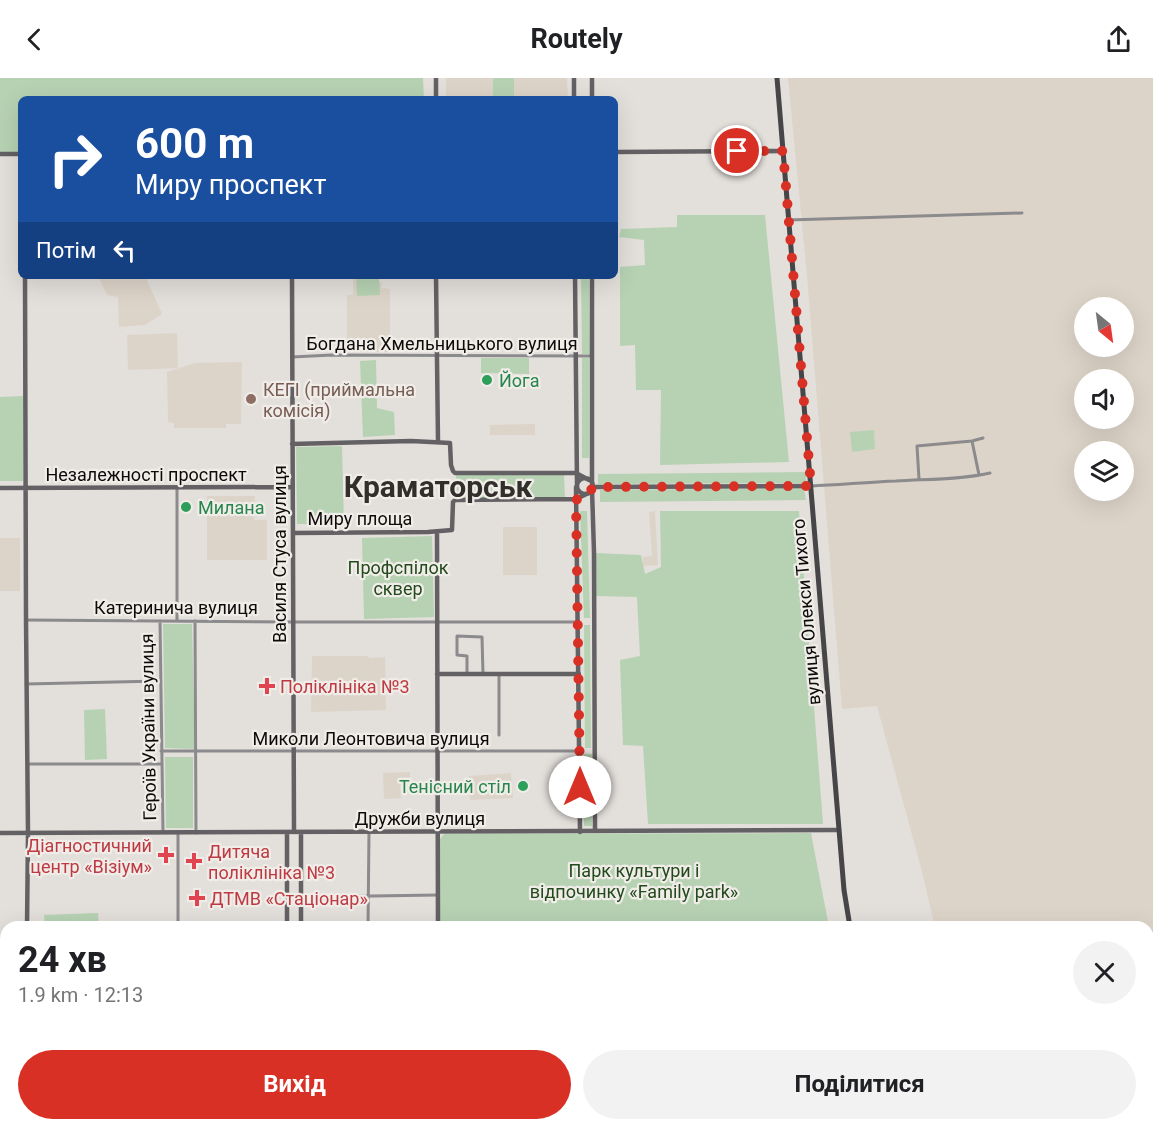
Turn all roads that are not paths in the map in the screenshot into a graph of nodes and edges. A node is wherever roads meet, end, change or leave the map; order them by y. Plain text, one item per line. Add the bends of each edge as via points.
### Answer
1 (436, 78) edge
2 (574, 78) edge
3 (592, 78) edge
4 (777, 78) edge
5 (436, 96) edge
6 (574, 96) edge
7 (592, 96) edge
8 (783, 151) junction
9 (618, 152) edge
10 (0, 154) edge
11 (18, 154) edge
12 (1022, 213) dead end
13 (789, 220) junction
14 (25, 279) edge
15 (291, 279) edge
16 (436, 279) edge
17 (575, 279) edge
18 (592, 279) edge
19 (437, 356) junction
20 (576, 356) junction
21 (592, 356) junction
22 (292, 357) junction
23 (983, 438) dead end
24 (972, 441) junction
25 (438, 442) junction
26 (292, 444) junction
27 (576, 473) junction
28 (990, 473) dead end
29 (979, 475) junction
30 (919, 479) junction
31 (577, 486) junction
32 (811, 486) junction
33 (292, 487) junction
34 (591, 487) junction
35 (0, 488) edge
36 (25, 488) junction
37 (177, 488) junction
38 (576, 500) junction
39 (292, 532) junction
40 (436, 532) junction
41 (26, 620) junction
42 (160, 621) junction
43 (177, 621) junction
44 (195, 621) junction
45 (437, 621) junction
46 (293, 622) junction
47 (579, 622) junction
48 (437, 674) junction
49 (467, 674) junction
50 (483, 674) junction
51 (499, 674) junction
52 (579, 674) junction
53 (160, 681) junction
54 (26, 684) junction
55 (499, 735) dead end
56 (161, 751) junction
57 (195, 751) junction
58 (294, 751) junction
59 (437, 751) junction
60 (580, 751) junction
61 (27, 764) junction
62 (162, 764) junction
63 (839, 830) junction
64 (580, 831) junction
65 (595, 831) junction
66 (287, 832) junction
67 (294, 832) junction
68 (301, 832) junction
69 (369, 832) junction
70 (438, 832) junction
71 (0, 833) edge
72 (28, 833) junction
73 (163, 833) junction
74 (178, 833) junction
75 (196, 833) junction
76 (438, 895) junction
77 (368, 896) junction
78 (306, 897) dead end
79 (27, 921) edge
80 (178, 921) edge
81 (287, 921) edge
82 (301, 921) edge
83 (368, 921) edge
84 (438, 921) edge
85 (849, 921) edge

1 - 5 street
2 - 6 street
3 - 7 street
4 - 8 main road, вулиця Олекси Тихого
8 - 9 street
8 - 13 main road, вулиця Олекси Тихого
10 - 11 street
12 - 13 street
13 - 32 main road, вулиця Олекси Тихого
14 - 36 street
15 - 22 street, Василя Стуса вулиця
16 - 19 street
17 - 20 street
18 - 21 street
19 - 20 street, Богдана Хмельницького вулиця
19 - 22 street, Богдана Хмельницького вулиця
19 - 25 street
20 - 21 street, Богдана Хмельницького вулиця
20 - 27 street
21 - 34 street
22 - 26 street, Василя Стуса вулиця
23 - 24 street
24 - 29 street
24 - 30 street via 917,446
25 - 26 street
25 - 27 street via 450,443 455,473
26 - 33 street, Василя Стуса вулиця
27 - 31 street
27 - 34 street
28 - 29 street
29 - 30 street
30 - 32 street
31 - 34 street via 582,479
31 - 34 street via 581,494
31 - 38 street
32 - 34 street
32 - 63 main road, вулиця Олекси Тихого
33 - 37 street, Незалежності проспект
33 - 39 street, Василя Стуса вулиця
34 - 38 street
34 - 65 street
35 - 36 street, Незалежності проспект
36 - 37 street, Незалежності проспект
36 - 41 street
37 - 43 street, Героїв України вулиця
38 - 40 street via 455,500 452,530
38 - 47 street
39 - 40 street, Миру площа
39 - 46 street, Василя Стуса вулиця
40 - 45 street
41 - 42 street, Катеринича вулиця
41 - 54 street
42 - 43 street, Катеринича вулиця
42 - 53 street, Героїв України вулиця
43 - 44 street, Катеринича вулиця
44 - 46 street, Катеринича вулиця
44 - 57 street
45 - 46 street, Катеринича вулиця
45 - 47 street, Катеринича вулиця
45 - 48 street
46 - 58 street, Василя Стуса вулиця
47 - 52 street
48 - 49 street
48 - 59 street
49 - 50 street
49 - 50 street via 467,656 457,655 457,636 482,637
50 - 51 street
51 - 52 street
51 - 55 street
52 - 60 street
53 - 54 street
53 - 56 street, Героїв України вулиця
54 - 61 street
56 - 57 street, Миколи Леонтовича вулиця
56 - 62 street, Героїв України вулиця
57 - 58 street, Миколи Леонтовича вулиця
57 - 75 street
58 - 59 street, Миколи Леонтовича вулиця
58 - 67 street, Василя Стуса вулиця
59 - 60 street, Миколи Леонтовича вулиця
59 - 70 street
60 - 64 street
61 - 62 street
61 - 72 street
62 - 73 street, Героїв України вулиця
63 - 65 street, Дружби вулиця
63 - 85 main road, вулиця Олекси Тихого
64 - 65 street, Дружби вулиця
64 - 70 street, Дружби вулиця
66 - 67 street, Дружби вулиця
66 - 75 street, Дружби вулиця
66 - 81 street
67 - 68 street, Дружби вулиця
68 - 69 street, Дружби вулиця
68 - 82 street
69 - 70 street, Дружби вулиця
69 - 77 street
70 - 76 street
71 - 72 street, Дружби вулиця
72 - 73 street, Дружби вулиця
72 - 79 street
73 - 74 street, Дружби вулиця
74 - 75 street, Дружби вулиця
74 - 80 street, Героїв України вулиця
76 - 77 street
76 - 84 street
77 - 78 street
77 - 83 street

